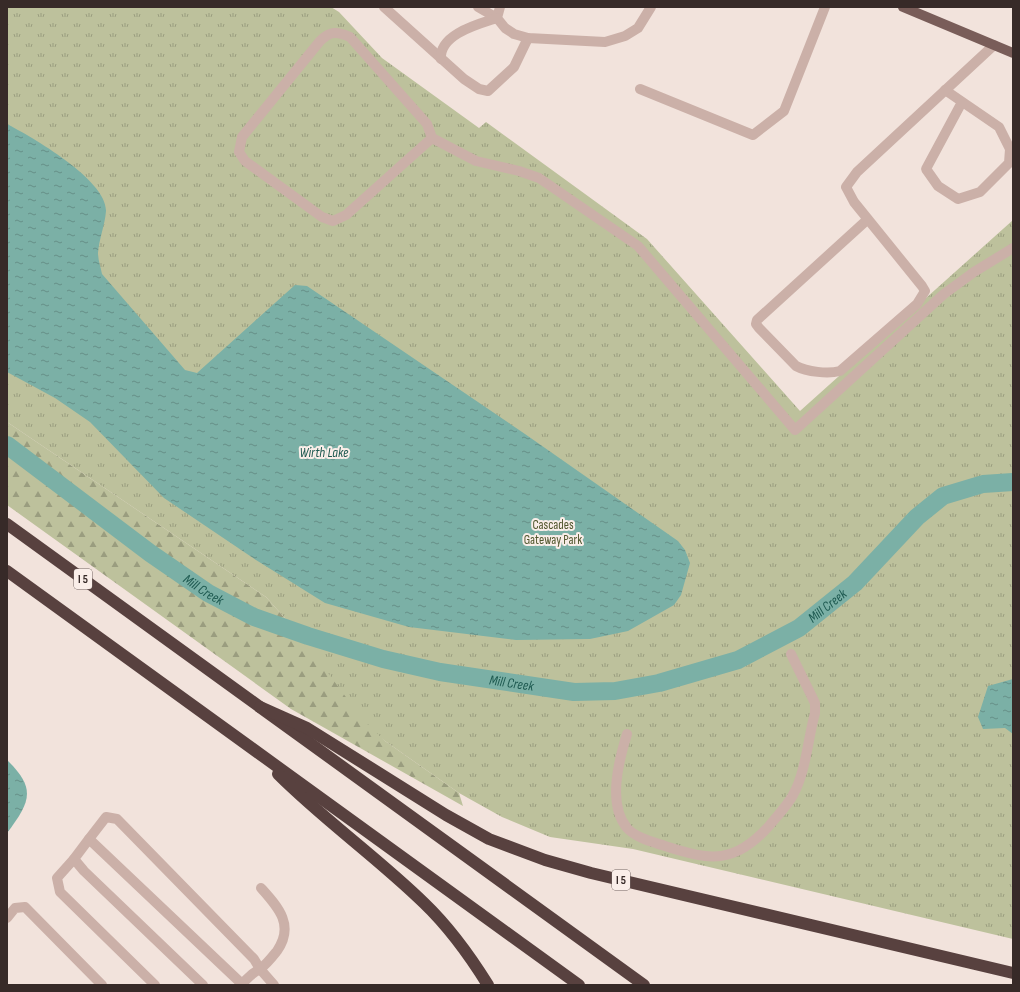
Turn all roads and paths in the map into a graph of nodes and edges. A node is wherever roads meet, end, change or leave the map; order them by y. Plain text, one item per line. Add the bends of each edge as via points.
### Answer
1 (384, 7) edge
2 (478, 7) edge
3 (500, 7) edge
4 (651, 7) edge
5 (825, 7) edge
6 (903, 7) edge
7 (497, 18) junction
8 (528, 38) junction
9 (994, 45) junction
10 (1013, 53) edge
11 (441, 59) junction
12 (640, 89) dead end
13 (945, 90) junction
14 (962, 102) junction
15 (432, 138) junction
16 (868, 219) junction
17 (1013, 248) edge
18 (7, 524) edge
19 (7, 571) edge
20 (791, 654) dead end
21 (260, 707) junction
22 (627, 734) dead end
23 (247, 744) junction
24 (90, 839) junction
25 (74, 859) junction
26 (261, 888) dead end
27 (7, 918) edge
28 (260, 969) junction
29 (1013, 973) edge
30 (102, 985) edge
31 (155, 985) edge
32 (203, 985) edge
33 (242, 985) edge
34 (274, 985) edge
35 (488, 985) edge
36 (579, 985) edge
37 (644, 985) edge

1 - 11 street
2 - 7 street
3 - 7 street
4 - 8 street via 638,28 625,36 605,42
5 - 12 street via 784,110 753,135
6 - 9 main road
7 - 8 street via 510,31
7 - 11 street via 464,29 448,41
8 - 11 street via 514,67 488,91 479,89 464,79
9 - 10 main road
9 - 13 street
13 - 14 street
13 - 16 street via 857,172 846,187
14 - 14 street via 999,127 1010,149 1009,163 980,192 958,199 938,186 926,169
15 - 15 street via 428,124 350,37 334,32 320,41 242,138 240,152 245,161 322,217 333,221 346,215
15 - 17 street via 476,161 539,178 638,246 795,430 944,294
16 - 16 street via 925,291 917,304 840,371 803,370 759,328 757,320
18 - 21 highway, I 5
19 - 23 highway
20 - 22 street via 815,703 802,775 793,795 778,816 756,841 740,852 728,856 701,856 642,838 627,828 616,798
21 - 29 highway, I 5 via 307,728 470,829 532,856 591,873
21 - 37 highway, I 5
23 - 35 highway via 307,802 424,904 452,934
23 - 36 highway
24 - 25 street
24 - 28 street via 106,817 117,819 254,959
24 - 33 street
25 - 31 street via 58,878 60,892
25 - 32 street
26 - 28 street via 280,911 285,928 281,944
27 - 30 street via 15,908 25,907
28 - 33 street via 254,971
28 - 34 street

